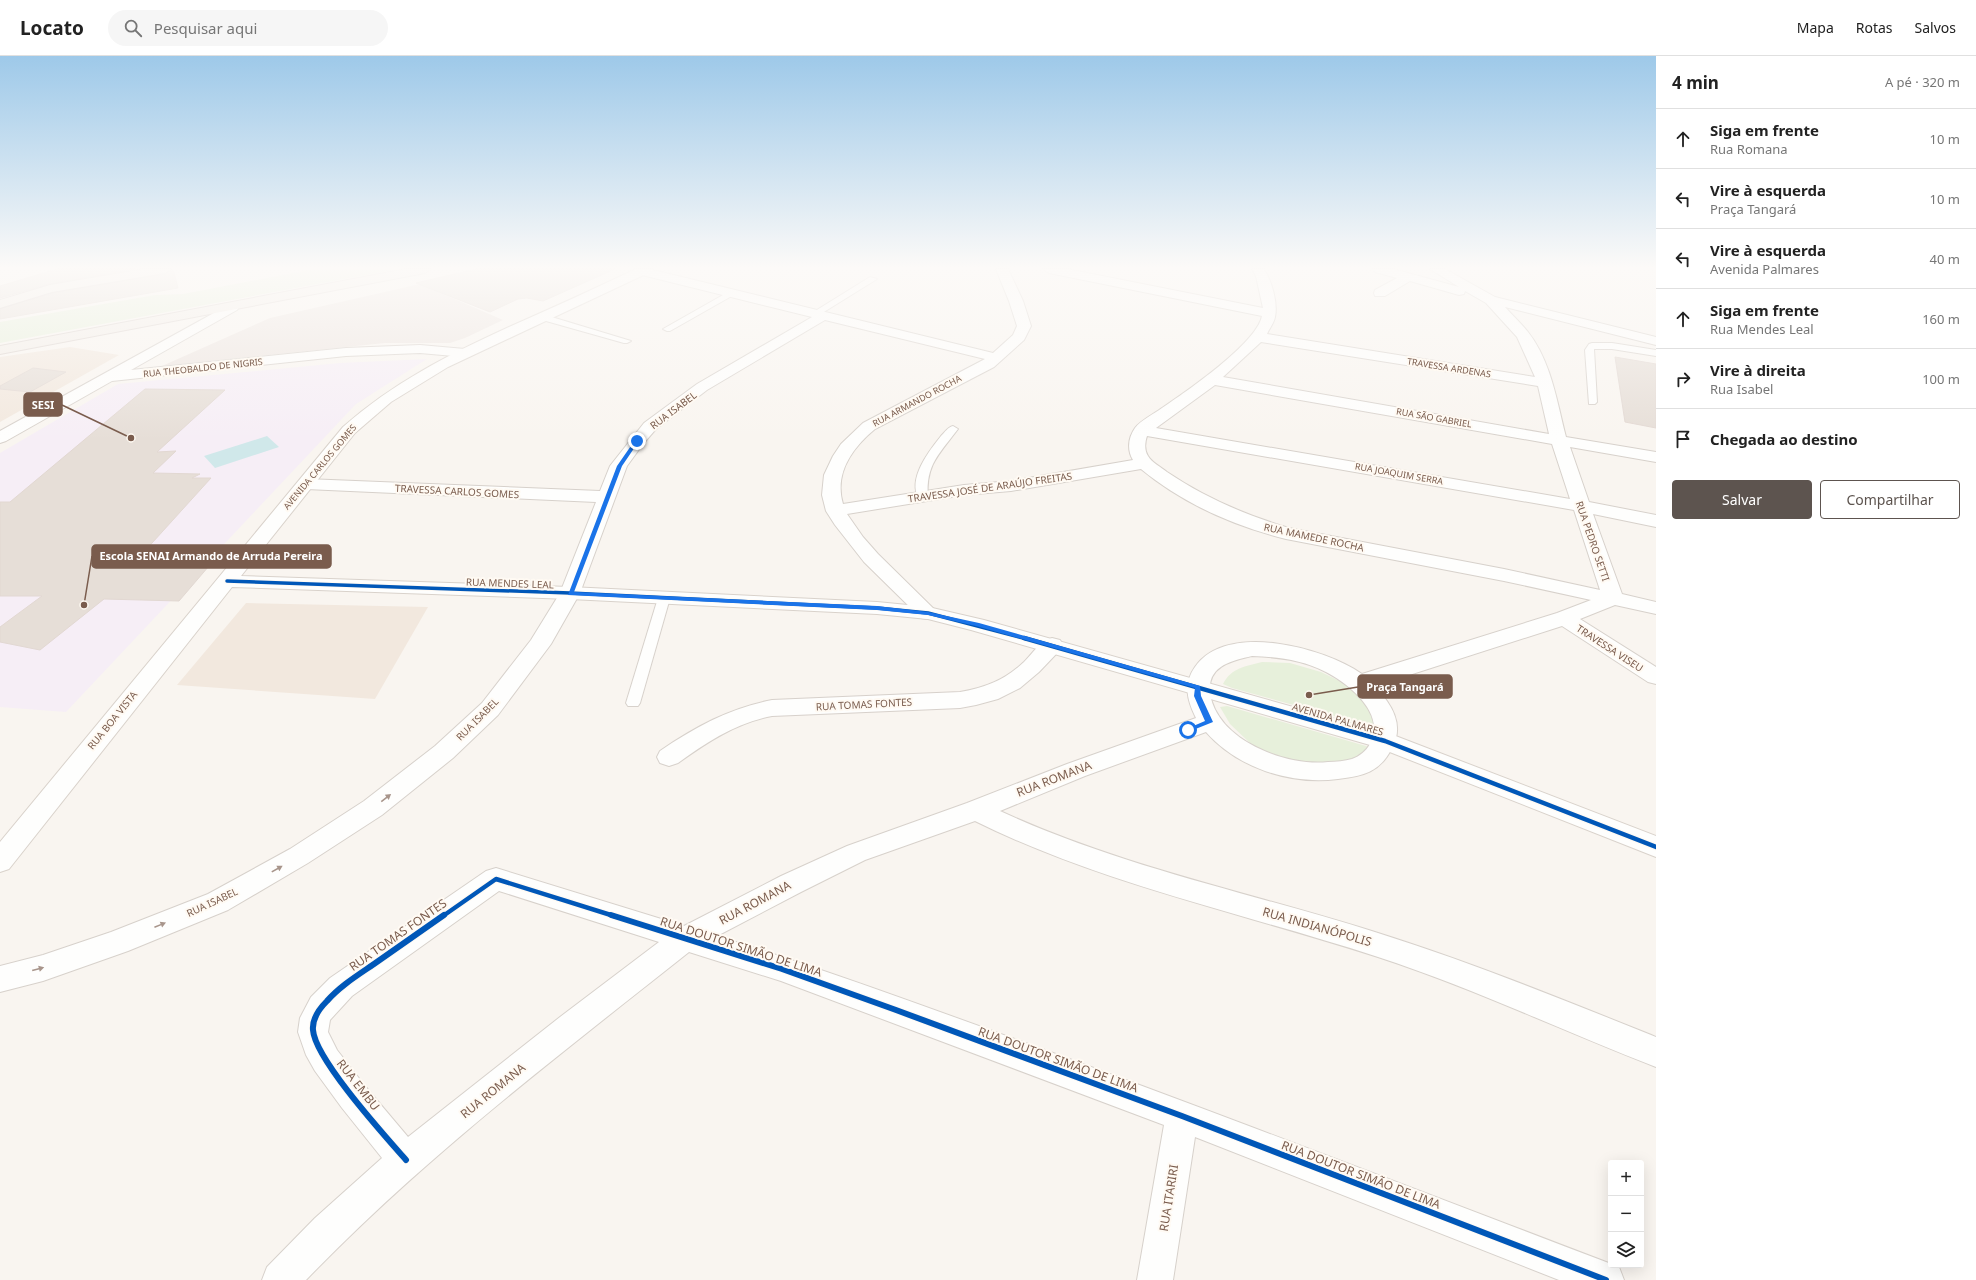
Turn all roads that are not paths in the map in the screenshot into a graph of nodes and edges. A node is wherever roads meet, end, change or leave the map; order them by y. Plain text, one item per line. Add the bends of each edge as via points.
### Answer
1 (129, 326) edge
2 (198, 326) edge
3 (523, 326) edge
4 (574, 326) edge
5 (672, 326) edge
6 (800, 326) edge
7 (869, 326) edge
8 (1024, 326) edge
9 (1264, 326) edge
10 (1515, 326) edge
11 (1596, 326) edge
12 (667, 329) dead end
13 (1258, 337) junction
14 (627, 341) dead end
15 (1656, 341) edge
16 (0, 350) edge
17 (1656, 353) edge
18 (465, 354) junction
19 (997, 358) junction
20 (108, 377) junction
21 (1212, 380) junction
22 (1545, 383) junction
23 (1592, 402) dead end
24 (954, 428) dead end
25 (1142, 430) junction
26 (0, 438) edge
27 (1559, 440) junction
28 (1656, 457) edge
29 (1144, 463) junction
30 (306, 484) junction
31 (607, 497) junction
32 (923, 497) junction
33 (1581, 506) junction
34 (835, 511) junction
35 (1656, 521) edge
36 (227, 580) junction
37 (570, 594) junction
38 (664, 598) junction
39 (1613, 599) junction
40 (1656, 608) edge
41 (928, 614) junction
42 (1564, 618) junction
43 (1052, 645) junction
44 (1656, 677) edge
45 (1359, 683) junction
46 (1198, 687) junction
47 (633, 703) dead end
48 (1209, 722) junction
49 (1385, 741) junction
50 (669, 757) dead end
51 (976, 810) junction
52 (1656, 847) edge
53 (0, 861) edge
54 (496, 879) joint
55 (685, 939) junction
56 (0, 979) edge
57 (316, 1013) joint
58 (1656, 1052) edge
59 (1182, 1116) junction
60 (406, 1160) junction
61 (280, 1280) edge
62 (1156, 1280) edge
63 (1606, 1280) edge

1 - 16 main road
2 - 20 street
3 - 18 street, AVENIDA CARLOS GOMES
4 - 14 lane
5 - 12 lane
6 - 31 street, RUA ISABEL via 702,387 650,426 619,466
7 - 19 street
8 - 19 street, RUA ARMANDO ROCHA via 1019,337
9 - 13 street
10 - 22 street, RUA PEDRO SETTI via 1532,351
11 - 15 street
13 - 21 street
13 - 22 street, TRAVESSA ARDENAS
17 - 23 lane via 1612,346 1592,346 1589,350
18 - 20 street, RUA THEOBALDO DE NIGRIS via 420,349 346,352
18 - 30 street, AVENIDA CARLOS GOMES via 419,376 382,401 349,430
19 - 34 street, RUA ARMANDO ROCHA via 878,421 857,435 847,447 832,475 831,495
20 - 26 street
21 - 25 street
21 - 27 street, RUA SÃO GABRIEL
22 - 27 street, RUA PEDRO SETTI
24 - 32 lane via 938,446 922,475
25 - 29 street via 1137,441 1138,453
25 - 33 street, RUA JOAQUIM SERRA
27 - 28 street, RUA SÃO GABRIEL
27 - 33 street, RUA PEDRO SETTI
29 - 32 street, TRAVESSA JOSÉ DE ARAÚJO FREITAS via 1011,486
29 - 39 street, RUA MAMEDE ROCHA via 1187,493 1259,526
30 - 31 street, TRAVESSA CARLOS GOMES
30 - 36 street, AVENIDA CARLOS GOMES
31 - 37 street, RUA ISABEL
32 - 34 street, TRAVESSA JOSÉ DE ARAÚJO FREITAS
33 - 35 street, RUA JOAQUIM SERRA
33 - 39 street, RUA PEDRO SETTI
34 - 41 street, RUA ARMANDO ROCHA via 852,536
36 - 37 street, RUA MENDES LEAL
36 - 53 street, RUA BOA VISTA
37 - 38 street, RUA MENDES LEAL
56 -> 37 street, RUA ISABEL via 43,968 118,942 218,902 299,856 373,808 444,752 490,709 540,644
38 - 41 street, RUA MENDES LEAL via 877,608
38 - 47 lane
39 - 40 street, RUA MAMEDE ROCHA
39 - 42 street
41 - 43 street, RUA MENDES LEAL via 977,624
42 - 44 street, TRAVESSA VISEU
42 - 45 street
43 - 46 street, AVENIDA PALMARES
43 - 50 street, RUA TOMAS FONTES via 1024,675 1008,687 980,698 752,711 712,728
45 - 46 street via 1335,667 1307,656 1279,650 1252,649 1228,654 1210,664 1199,678
45 - 49 street via 1377,702 1387,723
46 - 48 street via 1197,696
46 - 49 street, AVENIDA PALMARES
48 - 49 street via 1223,736 1250,754 1283,767 1317,772 1348,770 1372,760
48 - 51 street, RUA ROMANA via 1076,770
49 - 52 street, AVENIDA PALMARES
51 - 55 street, RUA ROMANA via 856,853
51 - 58 street, RUA INDIANÓPOLIS via 1031,836 1102,862 1456,971
54 - 55 street, RUA DOUTOR SIMÃO DE LIMA
54 - 57 street, RUA TOMAS FONTES via 341,987
55 - 59 street, RUA DOUTOR SIMÃO DE LIMA via 810,979
55 - 60 street, RUA ROMANA
57 - 60 street, RUA EMBU via 313,1032 323,1055 347,1089
59 - 62 street, RUA ITARIRI
59 - 63 street, RUA DOUTOR SIMÃO DE LIMA
60 - 61 street, RUA ROMANA via 328,1231

